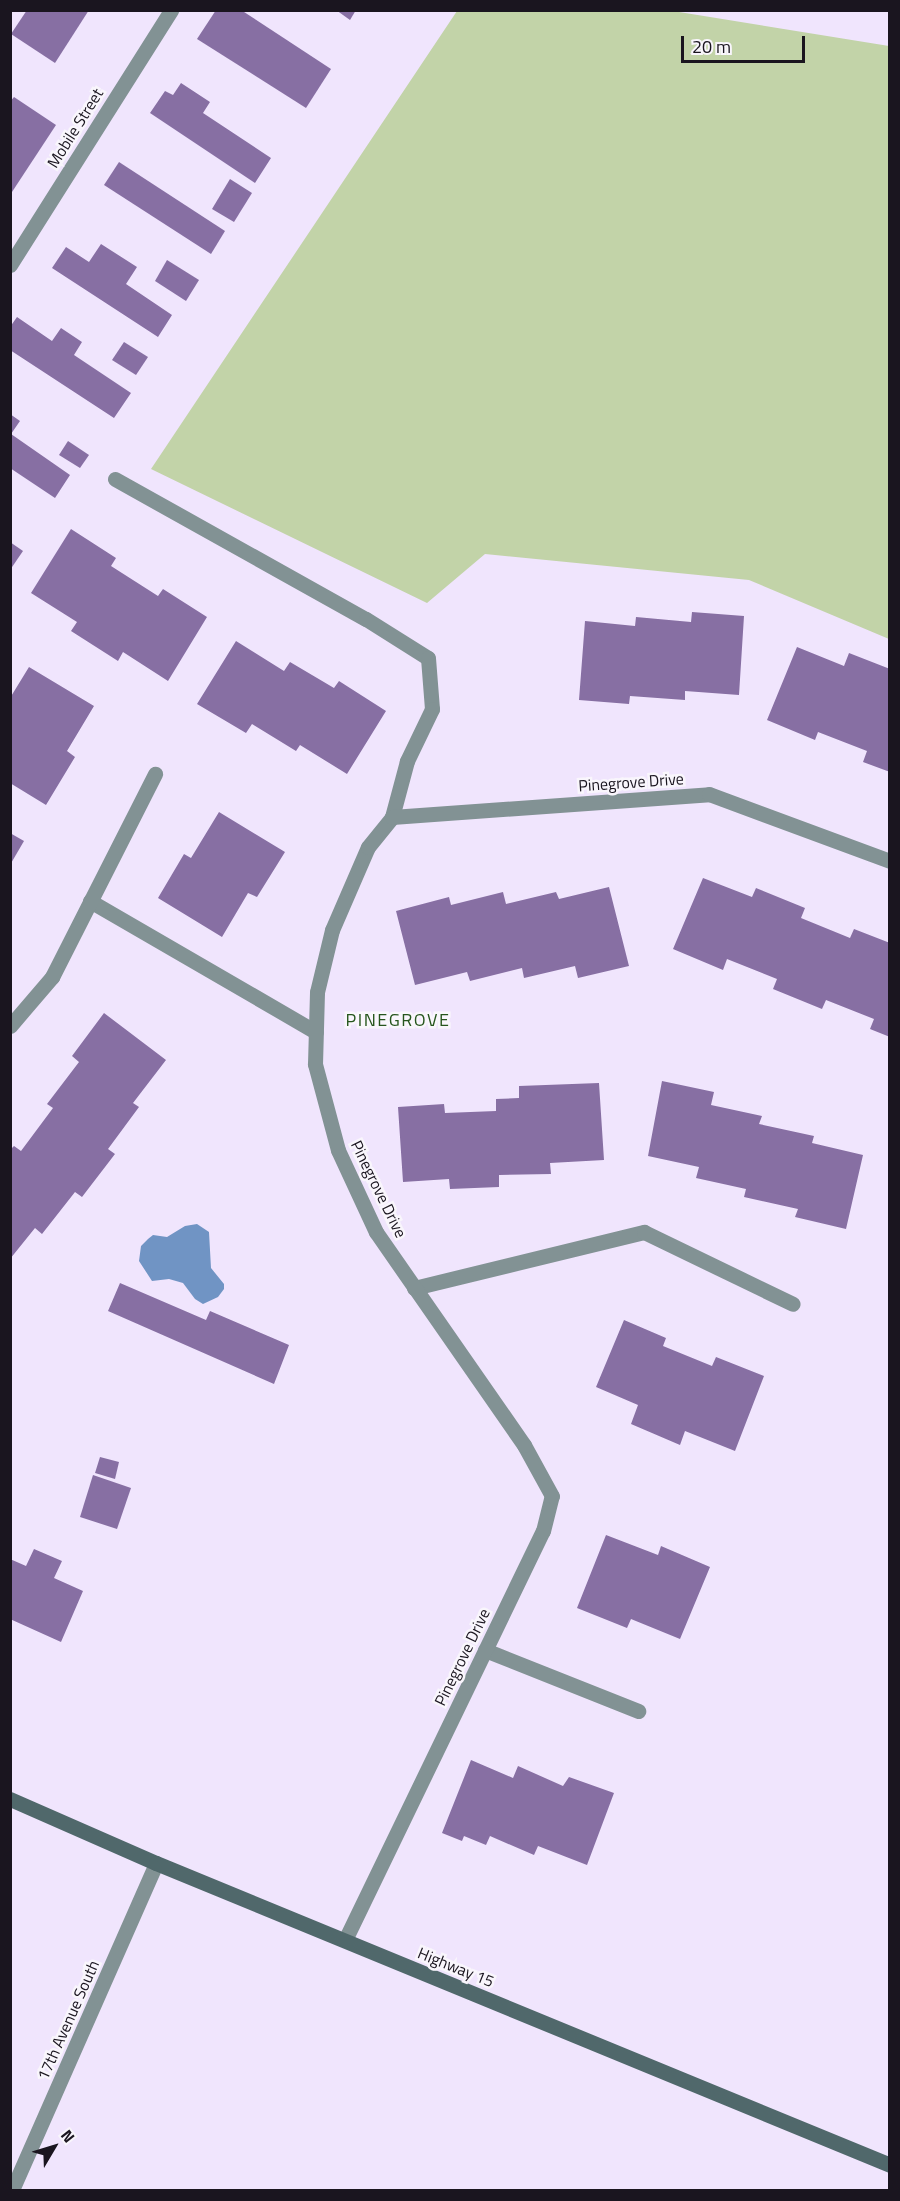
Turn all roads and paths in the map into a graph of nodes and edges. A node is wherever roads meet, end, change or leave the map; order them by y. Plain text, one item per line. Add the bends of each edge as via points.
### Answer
1 (171, 10) edge
2 (10, 265) edge
3 (115, 479) dead end
4 (155, 774) dead end
5 (392, 817) junction
6 (890, 861) edge
7 (90, 901) junction
8 (10, 1026) edge
9 (316, 1032) junction
10 (414, 1288) junction
11 (793, 1304) dead end
12 (485, 1650) junction
13 (639, 1711) dead end
14 (10, 1799) edge
15 (156, 1863) junction
16 (345, 1940) junction
17 (890, 2165) edge
18 (12, 2190) edge

1 - 2 street, Mobile Street
3 - 5 street via 366,619 428,658 432,709 407,761
4 - 7 street
5 - 6 street, Pinegrove Drive via 709,794
5 - 9 street, Pinegrove Drive via 368,847 332,930 317,992
7 - 8 street via 52,977
7 - 9 street
9 - 10 street, Pinegrove Drive via 315,1064 338,1150 376,1232
10 - 11 street via 644,1232
10 - 12 street, Pinegrove Drive via 524,1445 552,1496 543,1531
12 - 13 street
12 - 16 street, Pinegrove Drive
14 - 15 main road, Highway 15
15 - 16 main road, Highway 15
15 - 18 street, 17th Avenue South
16 - 17 main road, Highway 15

